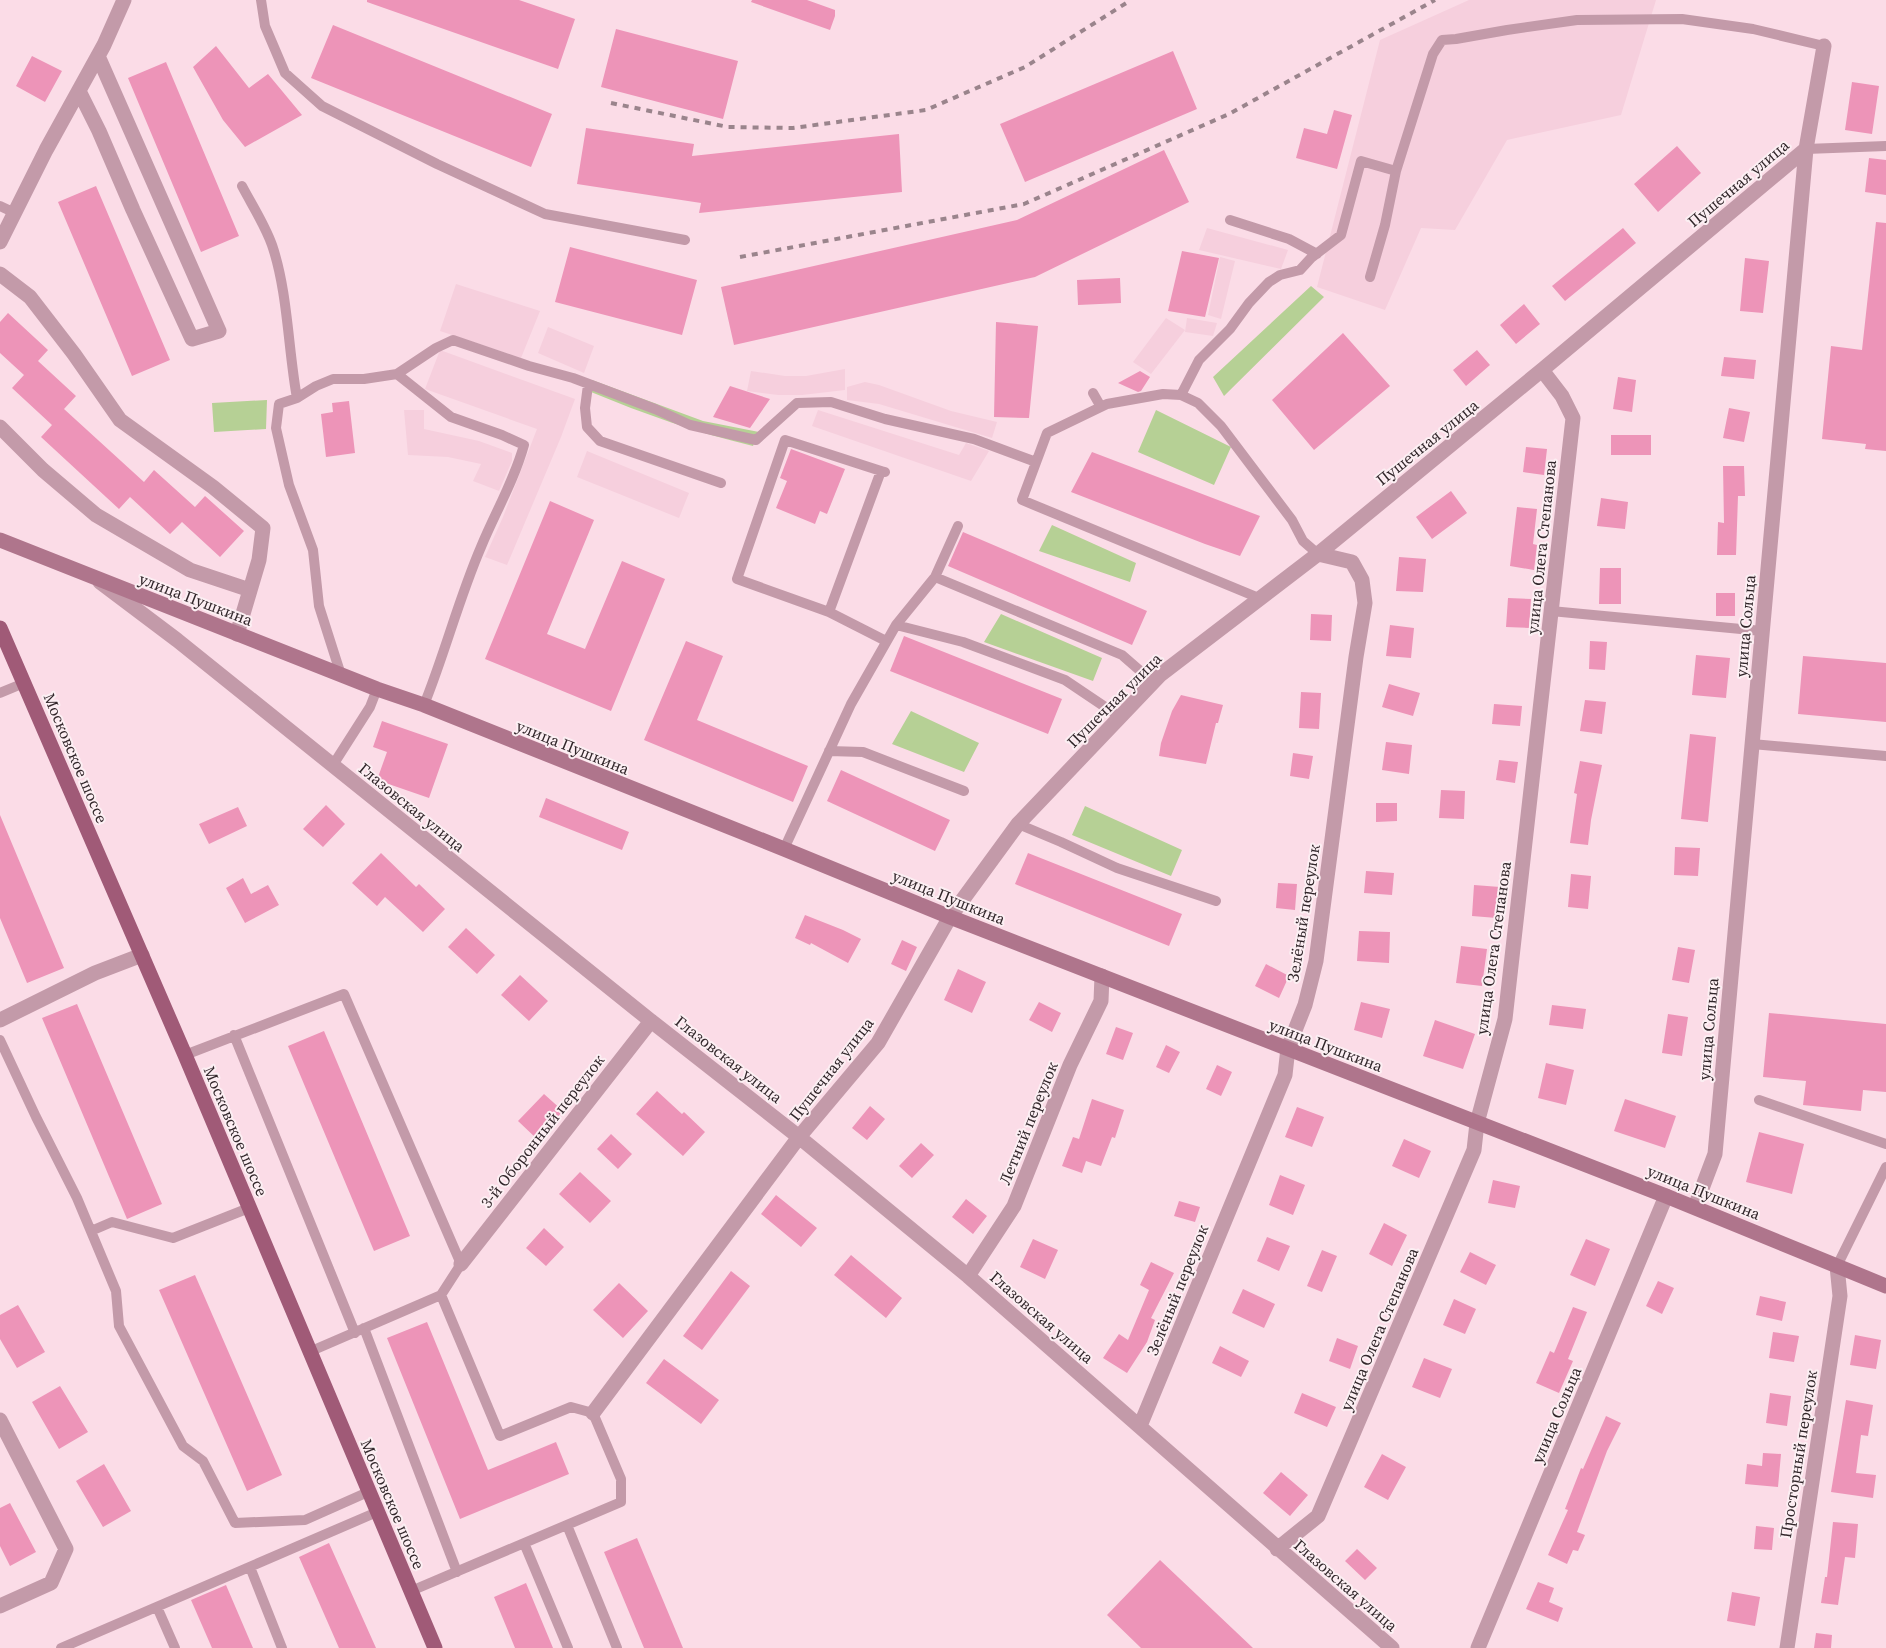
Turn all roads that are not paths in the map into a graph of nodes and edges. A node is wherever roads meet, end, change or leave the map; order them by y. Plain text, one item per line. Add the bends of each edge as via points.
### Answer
1 (124, 0) edge
2 (262, 0) edge
3 (1824, 46) joint
4 (98, 56) junction
5 (79, 91) junction
6 (1886, 146) edge
7 (1806, 149) junction
8 (1396, 171) junction
9 (242, 186) dead end
10 (0, 206) edge
11 (15, 213) junction
12 (1230, 220) dead end
13 (685, 240) dead end
14 (0, 242) edge
15 (1317, 254) junction
16 (0, 274) edge
17 (1370, 277) dead end
18 (1542, 370) junction
19 (398, 374) junction
20 (588, 385) junction
21 (1093, 393) dead end
22 (1181, 395) junction
23 (297, 398) junction
24 (1101, 407) junction
25 (0, 427) edge
26 (1036, 462) junction
27 (721, 483) dead end
28 (958, 526) dead end
29 (0, 540) edge
30 (1318, 554) junction
31 (935, 577) junction
32 (94, 578) junction
33 (250, 590) junction
34 (1259, 598) junction
35 (1551, 611) junction
36 (829, 612) junction
37 (896, 625) junction
38 (0, 628) edge
39 (1762, 631) junction
40 (237, 634) junction
41 (886, 641) junction
42 (341, 675) junction
43 (1153, 682) junction
44 (24, 683) junction
45 (377, 689) junction
46 (0, 693) edge
47 (424, 705) junction
48 (1120, 717) junction
49 (1752, 744) junction
50 (829, 745) junction
51 (1886, 756) edge
52 (333, 765) junction
53 (964, 791) dead end
54 (1018, 824) junction
55 (784, 849) junction
56 (1216, 901) dead end
57 (950, 918) junction
58 (142, 955) junction
59 (1102, 976) junction
60 (0, 1020) edge
61 (651, 1021) junction
62 (234, 1035) junction
63 (0, 1040) edge
64 (1288, 1048) junction
65 (185, 1055) junction
66 (1759, 1100) dead end
67 (1477, 1123) junction
68 (799, 1137) junction
69 (1886, 1144) edge
70 (1886, 1167) edge
71 (1666, 1196) junction
72 (1695, 1207) junction
73 (249, 1208) junction
74 (91, 1231) junction
75 (461, 1264) junction
76 (1838, 1266) junction
77 (968, 1276) junction
78 (1886, 1286) edge
79 (442, 1295) junction
80 (360, 1331) junction
81 (309, 1352) junction
82 (593, 1413) junction
83 (0, 1420) edge
84 (1140, 1426) junction
85 (368, 1492) junction
86 (377, 1512) junction
87 (567, 1525) junction
88 (524, 1543) junction
89 (1277, 1549) junction
90 (250, 1567) junction
91 (457, 1572) junction
92 (411, 1591) junction
93 (0, 1606) edge
94 (157, 1607) junction
95 (61, 1648) edge
96 (175, 1648) edge
97 (282, 1648) edge
98 (435, 1648) edge
99 (568, 1648) edge
100 (617, 1648) edge
101 (1392, 1648) edge
102 (1478, 1648) edge
103 (1787, 1648) edge

1 - 4 street
2 - 13 lane via 265,26 285,73 322,106 545,214
3 - 7 street, улица Сольца
3 - 8 lane via 1753,29 1682,19 1576,20 1442,40 1432,54
4 - 5 street
4 - 5 street via 219,331 192,339
5 - 11 street
6 - 7 lane
7 - 18 street, Пушечная улица
7 - 39 street, улица Сольца
8 - 15 lane via 1361,161 1340,235
8 - 17 lane
9 - 23 lane via 272,245 282,290
10 - 11 lane
11 - 14 street
12 - 15 lane via 1289,240
15 - 22 lane via 1300,270 1280,274 1269,282 1230,329 1198,360
16 - 33 street via 30,297 120,420 213,487 263,528 259,560
18 - 30 street, Пушечная улица
18 - 35 street, улица Олега Степанова via 1562,396 1573,418
19 - 20 lane via 453,340
19 - 23 lane via 333,379
19 - 47 lane via 450,417 524,446 480,548
20 - 26 lane via 690,425 756,440 797,403 832,402 885,419 974,439
20 - 27 lane via 587,427 600,441
21 - 24 lane
22 - 24 lane via 1163,394
22 - 30 lane via 1198,403 1221,426 1292,520 1303,541
23 - 42 lane via 279,404 276,428 289,485 313,550 319,606
24 - 26 lane via 1047,433
25 - 33 street via 43,470 96,515 190,570
26 - 34 lane via 1022,500
28 - 31 lane
29 - 32 street, улица Пушкина
30 - 34 street, Пушечная улица
30 - 64 street, Зелёный переулок via 1352,562 1362,580 1365,603 1316,961 1305,1005
31 - 37 lane
31 - 43 lane via 1122,655
32 - 40 street, улица Пушкина
32 - 52 street, Глазовская улица
33 - 40 street
34 - 43 street, Пушечная улица
35 - 39 lane
35 - 67 street, улица Олега Степанова via 1505,1019
36 - 36 lane via 737,579 785,440 883,472
36 - 41 lane
37 - 41 lane
37 - 48 lane via 963,642 1065,680
38 - 44 main road, Московское шоссе
39 - 49 street, улица Сольца
40 - 42 street, улица Пушкина
41 - 50 lane
42 - 45 street, улица Пушкина
43 - 48 street, Пушечная улица
44 - 46 lane
44 - 58 main road, Московское шоссе
45 - 47 street, улица Пушкина
45 - 52 lane via 370,707
47 - 55 street, улица Пушкина
48 - 54 street, Пушечная улица
49 - 51 lane
49 - 72 street, улица Сольца via 1714,1154
50 - 53 lane via 864,752
50 - 55 lane
52 - 61 street, Глазовская улица
54 - 56 lane via 1117,868
54 - 57 street, Пушечная улица
55 - 57 street, улица Пушкина
57 - 59 street, улица Пушкина
57 - 68 street, Пушечная улица via 878,1043
58 - 60 street via 95,973
58 - 65 main road, Московское шоссе
59 - 64 street, улица Пушкина
59 - 77 street, Летний переулок via 1101,1001 1070,1065 1014,1206
61 - 68 street, Глазовская улица
61 - 75 street, 3-й Оборонный переулок
62 - 65 lane
62 - 75 lane via 344,994
62 - 80 lane
63 - 74 lane
64 - 67 street, улица Пушкина
64 - 84 street, Зелёный переулок via 1285,1075
65 - 73 main road, Московское шоссе
66 - 69 lane
67 - 71 street, улица Пушкина
67 - 89 street, улица Олега Степанова via 1474,1150 1318,1516
68 - 77 street, Глазовская улица
68 - 82 street, Пушечная улица
70 - 76 lane
71 - 72 street, улица Пушкина
71 - 102 street, улица Сольца
72 - 76 street, улица Пушкина
73 - 74 lane via 173,1238 112,1222
73 - 81 main road, Московское шоссе
74 - 85 lane via 116,1291 119,1326 183,1446 203,1461 235,1523 305,1520
75 - 79 lane
76 - 78 street, улица Пушкина
76 - 103 street, Просторный переулок via 1840,1296
77 - 84 street, Глазовская улица
79 - 80 lane
79 - 82 lane via 500,1436 571,1407
80 - 81 lane
80 - 91 lane
81 - 85 main road, Московское шоссе
82 - 87 lane via 621,1479 621,1502
83 - 93 street via 66,1549 51,1583
84 - 89 street, Глазовская улица
85 - 86 main road, Московское шоссе
86 - 90 lane
86 - 92 main road, Московское шоссе
87 - 88 lane
87 - 100 lane
88 - 91 lane
88 - 99 lane
89 - 101 street, Глазовская улица
90 - 94 lane
90 - 97 lane
91 - 92 lane
92 - 98 main road, Московское шоссе
94 - 95 lane
94 - 96 lane

